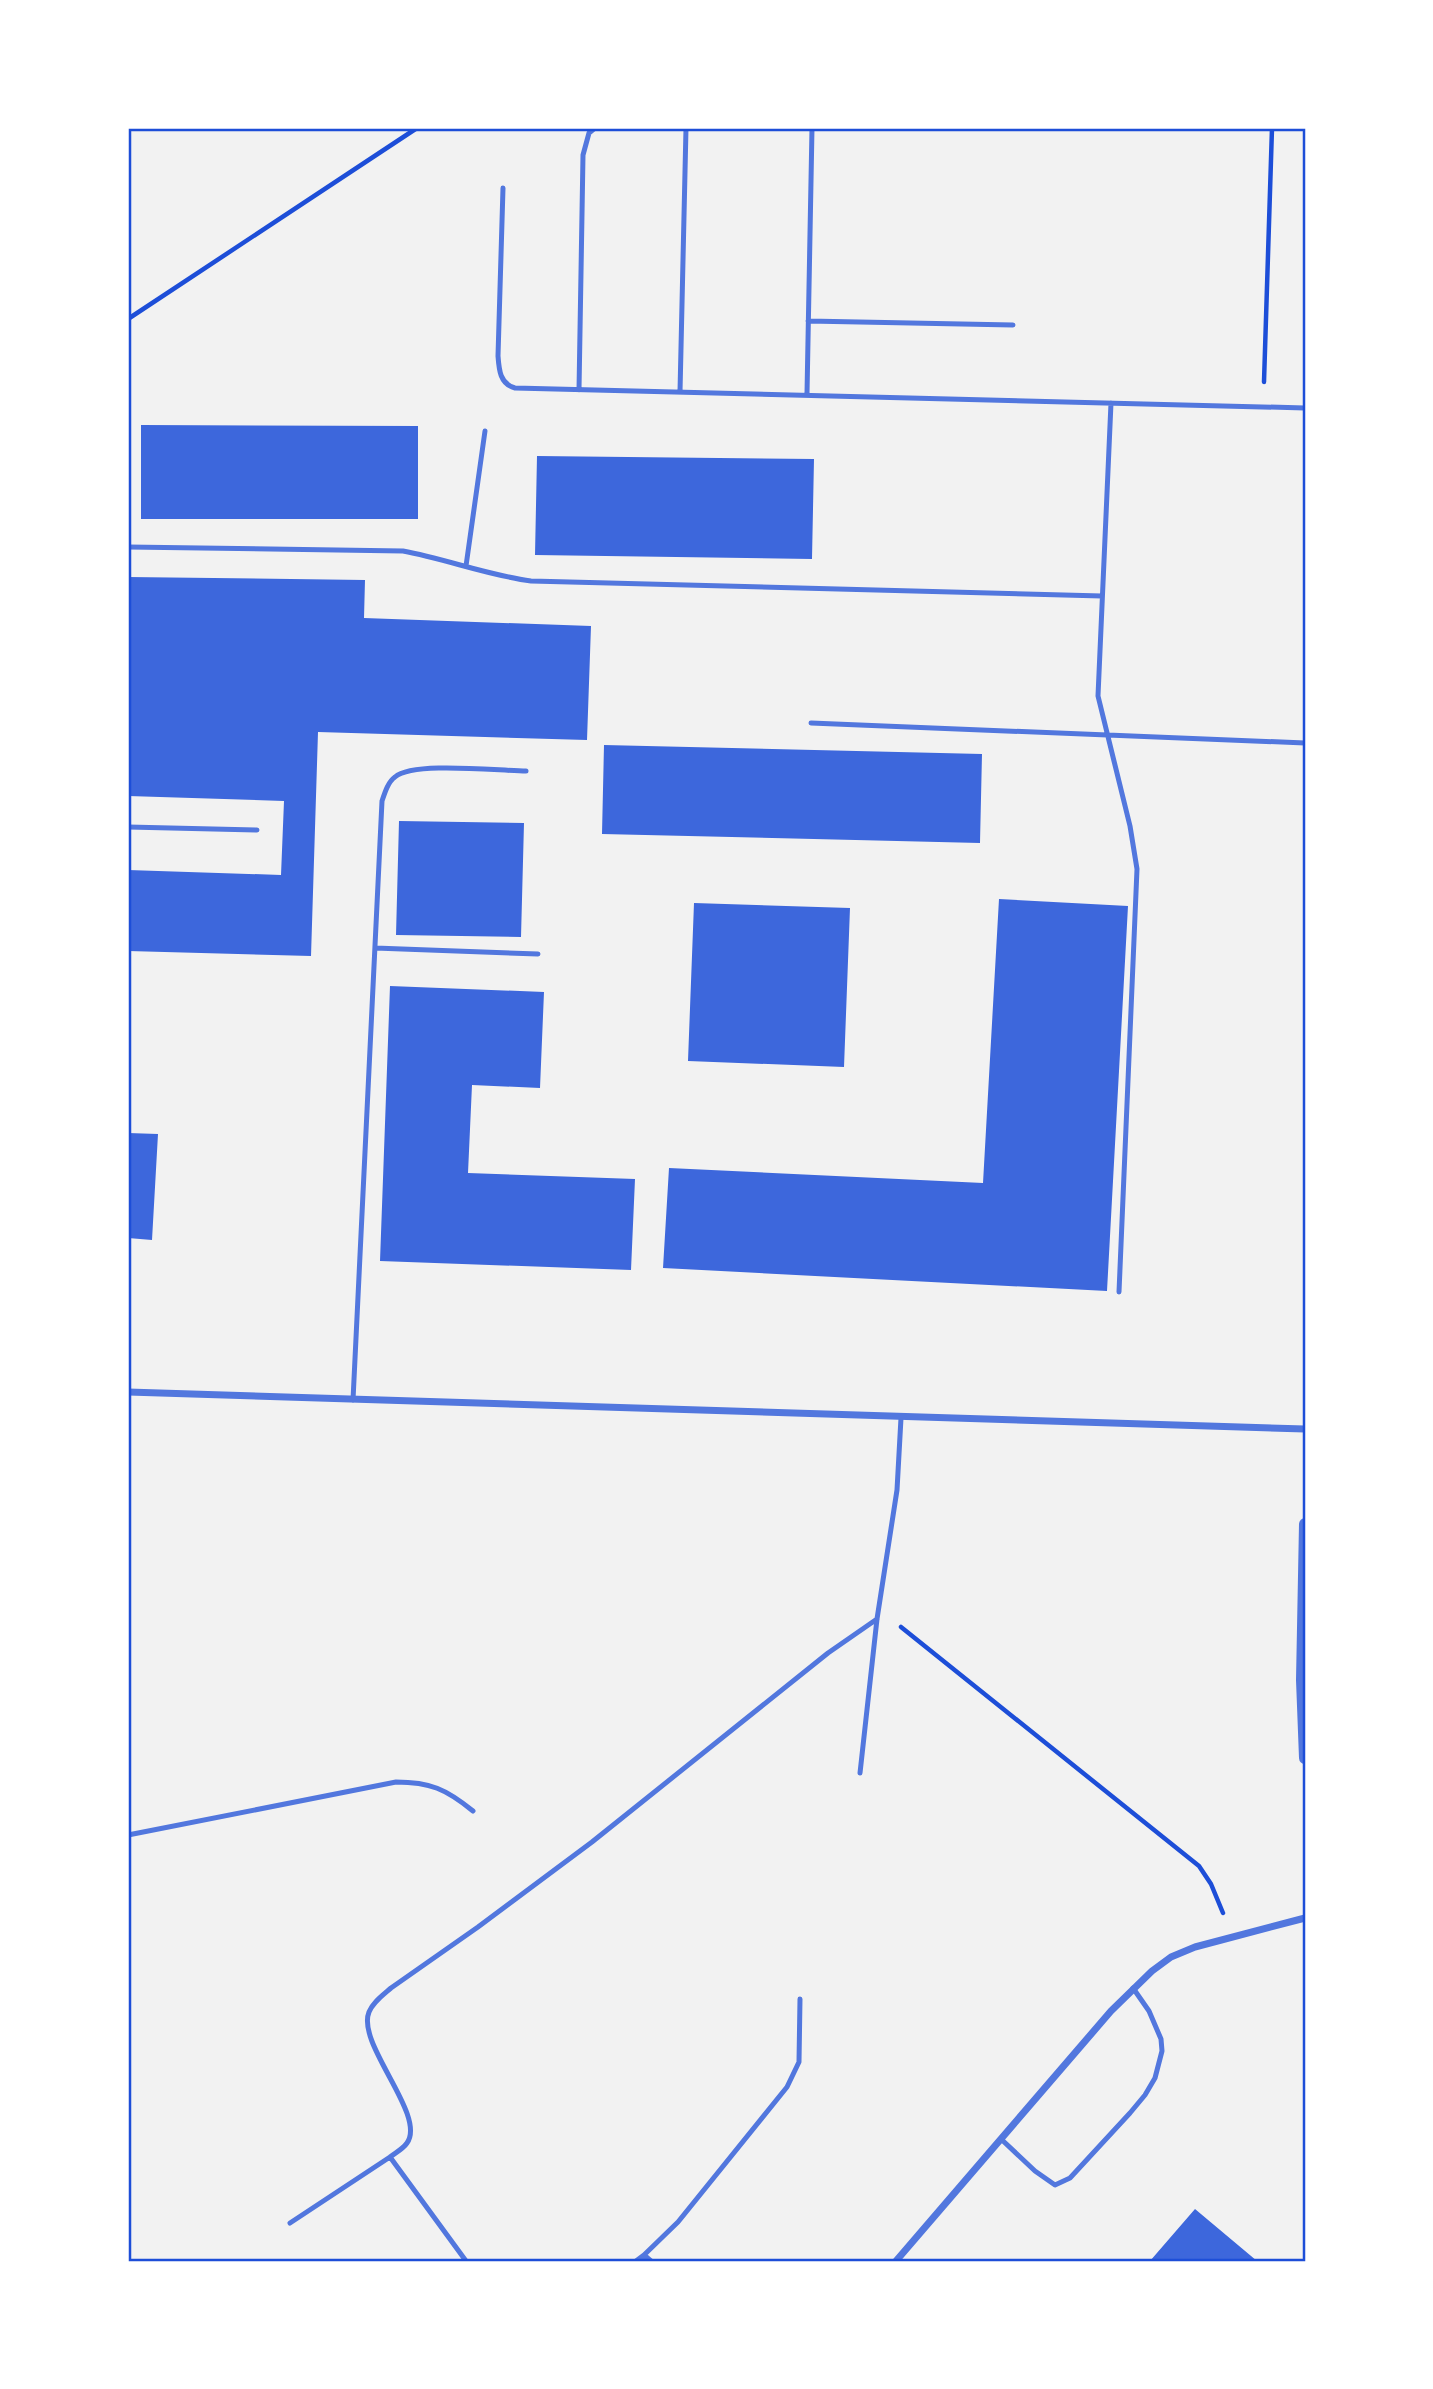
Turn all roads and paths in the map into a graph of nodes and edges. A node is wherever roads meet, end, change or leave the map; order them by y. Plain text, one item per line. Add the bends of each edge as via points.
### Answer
1 (416, 128) edge
2 (595, 128) edge
3 (686, 128) edge
4 (812, 128) edge
5 (1272, 128) edge
6 (503, 188) dead end
7 (128, 319) edge
8 (808, 321) junction
9 (1013, 325) dead end
10 (579, 390) junction
11 (680, 392) junction
12 (807, 394) junction
13 (1111, 403) junction
14 (1263, 407) junction
15 (1305, 408) edge
16 (485, 431) dead end
17 (128, 547) edge
18 (466, 566) junction
19 (1102, 596) junction
20 (811, 723) dead end
21 (1107, 735) junction
22 (1305, 743) edge
23 (526, 771) dead end
24 (128, 827) edge
25 (257, 830) dead end
26 (375, 948) junction
27 (538, 954) dead end
28 (1119, 1292) dead end
29 (128, 1392) edge
30 (353, 1399) junction
31 (901, 1418) junction
32 (1305, 1429) edge
33 (1305, 1524) edge
34 (877, 1619) junction
35 (1305, 1758) edge
36 (860, 1773) dead end
37 (472, 1811) dead end
38 (128, 1835) edge
39 (1305, 1918) edge
40 (1230, 1937) junction
41 (1133, 1988) junction
42 (800, 1999) dead end
43 (1001, 2138) junction
44 (390, 2157) junction
45 (290, 2222) dead end
46 (643, 2255) junction
47 (466, 2261) edge
48 (636, 2261) edge
49 (651, 2261) edge
50 (896, 2261) edge

1 - 7 path
2 - 10 lane via 583,155
3 - 11 lane
4 - 8 lane
5 - 14 path
6 - 10 lane via 498,356 502,379 515,388
8 - 9 lane
8 - 12 lane
10 - 11 lane
11 - 12 lane
12 - 13 lane
13 - 14 lane
13 - 19 lane
14 - 15 lane
16 - 18 lane
17 - 18 lane via 402,551
18 - 19 lane via 531,580
19 - 21 lane via 1098,696
20 - 21 lane
21 - 22 lane
21 - 28 lane via 1137,869
23 - 26 lane via 425,768 394,777 382,801
24 - 25 lane
26 - 27 lane
26 - 30 lane
29 - 30 street
30 - 31 street
31 - 32 street
31 - 34 lane via 897,1490
33 - 35 street
34 - 36 lane
34 - 40 path via 910,1632 1199,1866 1219,1903
34 - 44 lane via 795,1678 582,1849 377,2001 369,2011 370,2037 401,2099 410,2135
37 - 38 lane via 438,1787 396,1782
39 - 40 street
40 - 41 street via 1171,1957
41 - 43 street
41 - 43 lane via 1156,2027 1162,2051 1155,2078 1130,2113 1070,2178 1055,2185
42 - 46 lane via 799,2062 787,2087 678,2222
43 - 50 street
44 - 45 lane
44 - 47 lane
46 - 48 lane
46 - 49 lane

